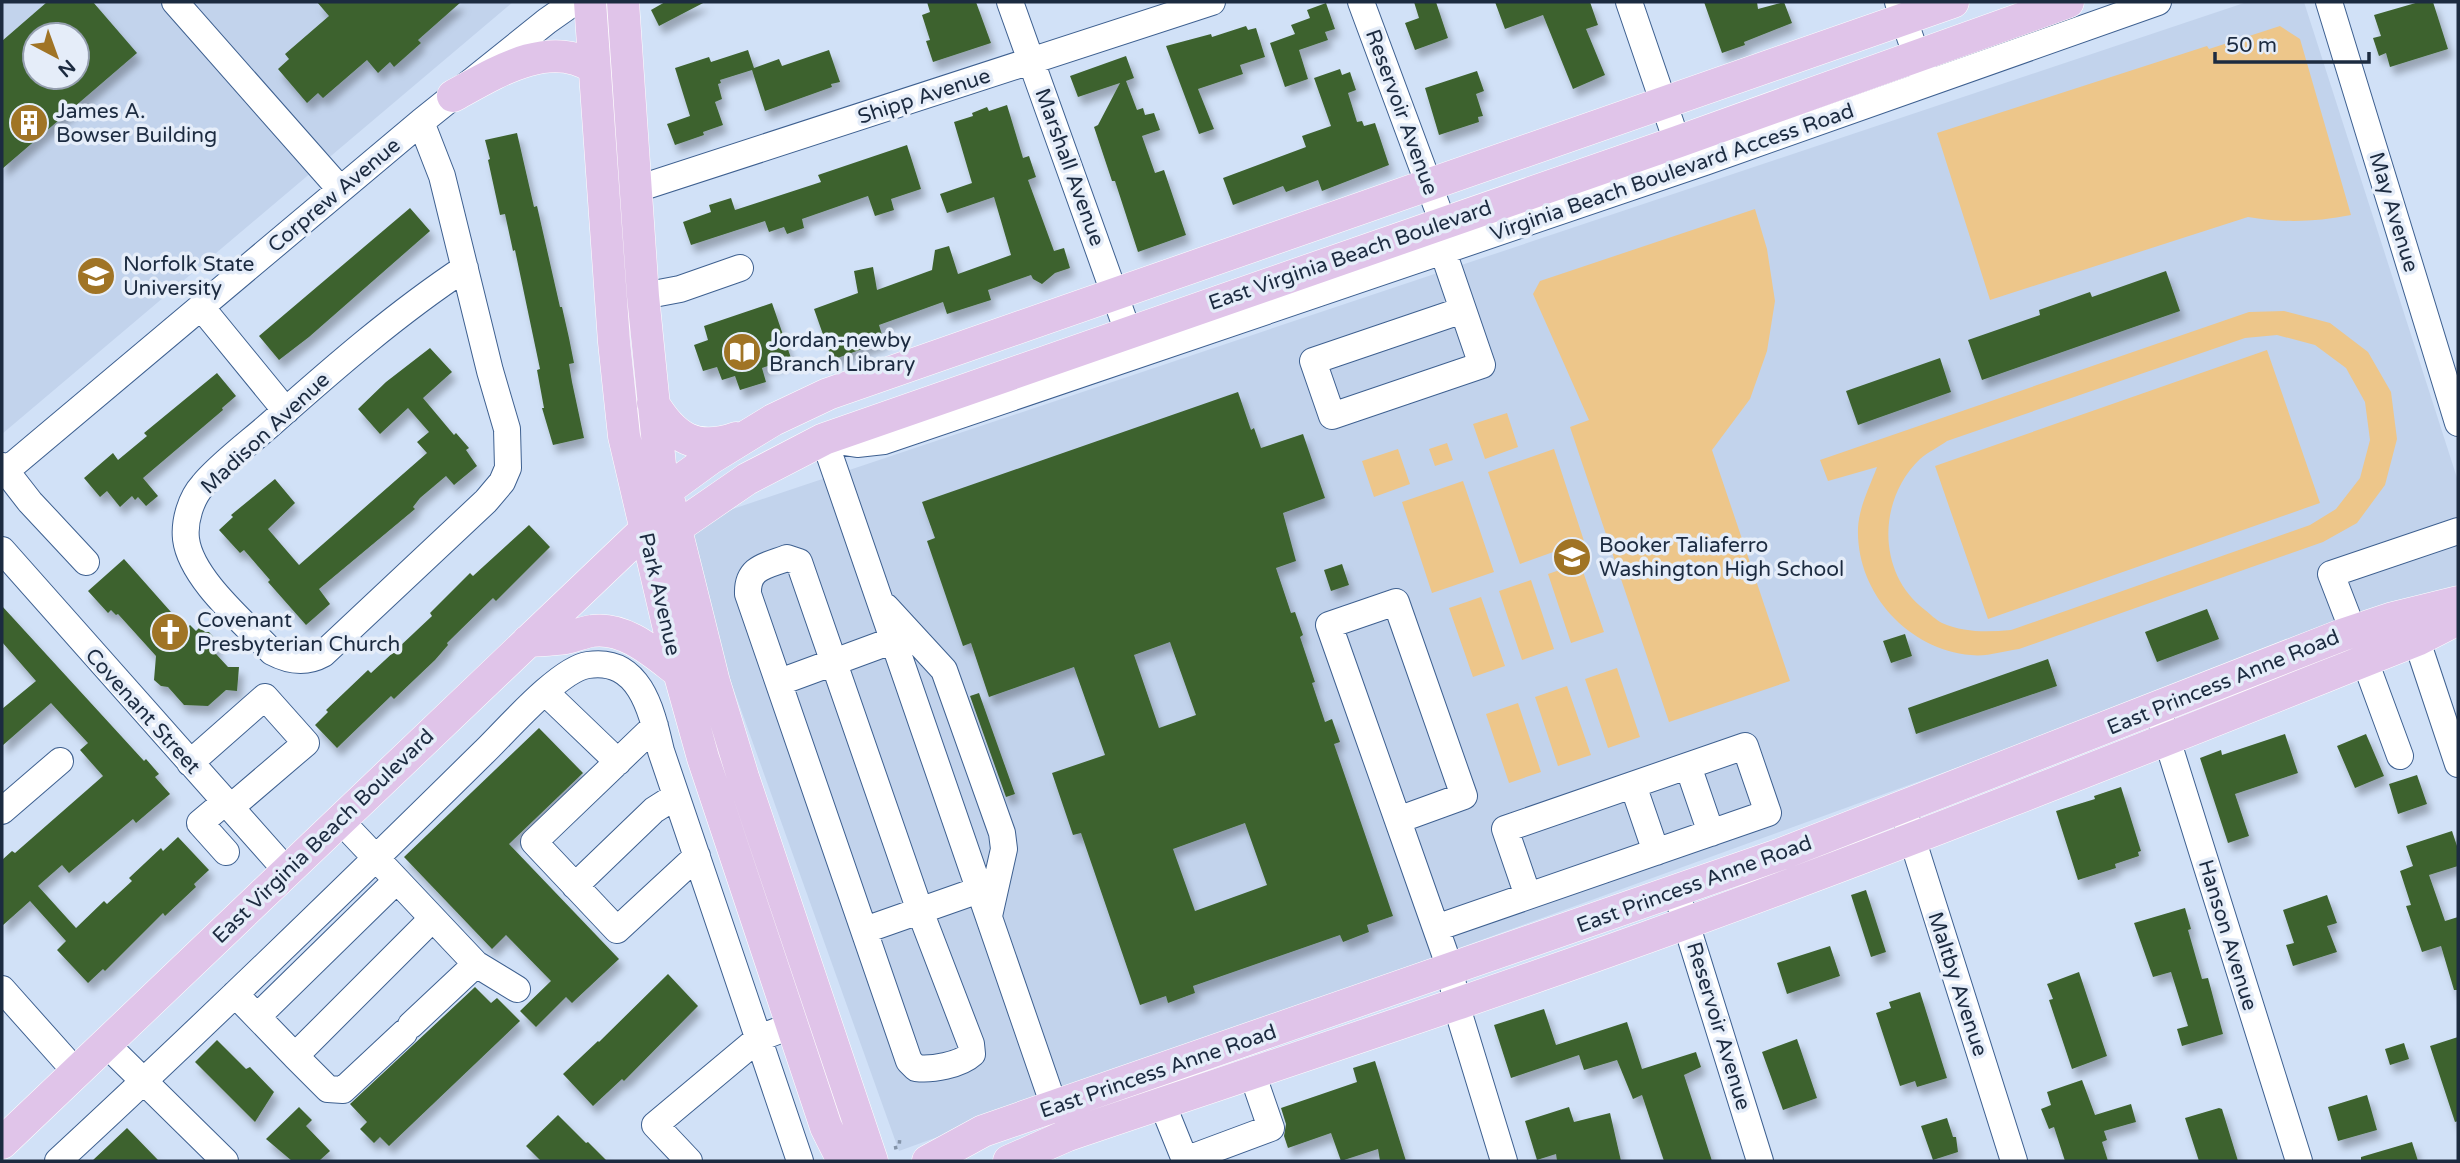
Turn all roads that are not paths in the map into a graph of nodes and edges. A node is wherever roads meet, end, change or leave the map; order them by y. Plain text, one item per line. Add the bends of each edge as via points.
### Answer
1 (175, 2) edge
2 (574, 2) edge
3 (590, 2) edge
4 (622, 2) edge
5 (1010, 2) edge
6 (1212, 2) edge
7 (1361, 2) edge
8 (1629, 2) edge
9 (1953, 2) edge
10 (2068, 2) edge
11 (2158, 2) edge
12 (2329, 2) edge
13 (1901, 10) edge
14 (1032, 61) junction
15 (594, 68) junction
16 (1922, 70) junction
17 (453, 96) junction
18 (1664, 103) junction
19 (421, 122) junction
20 (1677, 142) junction
21 (1428, 185) junction
22 (340, 189) junction
23 (636, 189) junction
24 (603, 200) junction
25 (1440, 233) junction
26 (465, 268) junction
27 (740, 268) dead end
28 (1115, 294) junction
29 (643, 296) junction
30 (201, 307) junction
31 (1463, 310) junction
32 (1128, 332) junction
33 (653, 403) junction
34 (286, 411) junction
35 (2457, 413) edge
36 (750, 433) junction
37 (824, 439) junction
38 (3, 471) edge
39 (667, 492) junction
40 (676, 528) junction
41 (645, 530) junction
42 (2458, 531) edge
43 (2, 550) edge
44 (86, 562) dead end
45 (880, 600) junction
46 (2458, 602) edge
47 (2458, 619) edge
48 (2412, 627) junction
49 (2353, 631) junction
50 (894, 640) junction
51 (528, 641) junction
52 (2365, 661) junction
53 (835, 662) junction
54 (679, 672) junction
55 (780, 682) junction
56 (545, 692) junction
57 (647, 700) junction
58 (2158, 708) junction
59 (655, 726) junction
60 (2167, 740) junction
61 (2400, 756) dead end
62 (60, 761) dead end
63 (618, 762) junction
64 (190, 763) junction
65 (2458, 764) edge
66 (1688, 765) junction
67 (1633, 785) junction
68 (676, 796) junction
69 (228, 805) junction
70 (1903, 807) junction
71 (2, 811) edge
72 (757, 817) junction
73 (340, 820) junction
74 (1398, 820) junction
75 (726, 827) junction
76 (1711, 833) junction
77 (1912, 839) junction
78 (694, 849) junction
79 (226, 852) dead end
80 (1656, 852) junction
81 (375, 859) junction
82 (286, 870) junction
83 (397, 881) junction
84 (575, 886) junction
85 (979, 890) junction
86 (1676, 891) junction
87 (1528, 896) junction
88 (920, 911) junction
89 (989, 918) junction
90 (432, 919) junction
91 (1687, 923) junction
92 (1436, 928) junction
93 (865, 930) junction
94 (475, 964) junction
95 (1451, 971) junction
96 (2, 989) edge
97 (517, 989) dead end
98 (235, 994) junction
99 (1456, 1004) junction
100 (258, 1016) junction
101 (793, 1025) junction
102 (759, 1038) junction
103 (105, 1044) junction
104 (295, 1056) junction
105 (76, 1072) junction
106 (1252, 1073) junction
107 (145, 1081) junction
108 (1163, 1103) junction
109 (1054, 1106) junction
110 (2, 1143) edge
111 (880, 1155) edge
112 (58, 1161) edge
113 (225, 1161) edge
114 (689, 1161) edge
115 (800, 1161) edge
116 (843, 1161) edge
117 (928, 1161) edge
118 (1009, 1161) edge
119 (1185, 1161) edge
120 (1504, 1161) edge
121 (1760, 1161) edge
122 (2014, 1161) edge
123 (2299, 1161) edge

1 - 22 street
2 - 17 street, Corprew Avenue
3 - 15 main road, Park Avenue
4 - 23 main road, Park Avenue
5 - 14 street, Marshall Avenue
6 - 14 street, Shipp Avenue
7 - 21 street, Reservoir Avenue
8 - 18 street
9 - 13 main road, East Virginia Beach Boulevard
10 - 16 main road, East Virginia Beach Boulevard
11 - 16 street, Virginia Beach Boulevard Access Road
12 - 35 street, May Avenue
13 - 16 street
13 - 18 main road, East Virginia Beach Boulevard
14 - 23 street, Shipp Avenue
14 - 28 street, Marshall Avenue
15 - 17 main road via 583,60 553,55 492,74
15 - 24 main road, Park Avenue
16 - 20 main road, East Virginia Beach Boulevard
16 - 25 street, Virginia Beach Boulevard Access Road via 1704,162
17 - 19 street, Corprew Avenue
18 - 20 street
18 - 21 main road, East Virginia Beach Boulevard
19 - 22 street, Corprew Avenue
19 - 26 street, Madison Avenue via 442,176
20 - 25 main road, East Virginia Beach Boulevard
21 - 25 street, Reservoir Avenue
21 - 28 main road, East Virginia Beach Boulevard
22 - 30 street, Corprew Avenue
23 - 24 street, Shipp Avenue
23 - 29 main road, Park Avenue
24 - 41 main road, Park Avenue via 624,436
25 - 31 street, Reservoir Avenue
25 - 32 main road, East Virginia Beach Boulevard
25 - 37 street, Virginia Beach Boulevard Access Road via 884,441
26 - 34 street, Madison Avenue via 394,319
26 - 34 street, Madison Avenue via 507,429 508,468 486,501 323,654 299,661 272,652 208,584 199,574 186,539 191,505 202,485
27 - 29 street via 680,289
28 - 32 street, Marshall Avenue
28 - 36 main road, East Virginia Beach Boulevard via 828,394
29 - 33 main road, Park Avenue
30 - 34 street
30 - 38 street, Corprew Avenue
31 - 31 street, Reservoir Avenue via 1313,361 1332,416 1482,365
32 - 37 main road, East Virginia Beach Boulevard
33 - 36 main road via 662,419 687,440 719,444
33 - 39 main road, Park Avenue
36 - 39 main road, East Virginia Beach Boulevard
37 - 40 main road, East Virginia Beach Boulevard via 747,479
37 - 45 street
38 - 44 street
39 - 40 main road, Park Avenue
39 - 41 main road, East Virginia Beach Boulevard
40 - 41 main road
40 - 72 main road, Park Avenue via 714,682
41 - 51 main road, East Virginia Beach Boulevard
41 - 54 main road, Park Avenue
42 - 49 street via 2331,574
43 - 64 street, Covenant Street
45 - 50 street
45 - 89 street via 944,670 1002,833 1004,849
46 - 48 main road, East Princess Anne Road
47 - 48 main road, East Princess Anne Road
48 - 49 main road, East Princess Anne Road
48 - 52 main road, East Princess Anne Road
48 - 65 street
49 - 58 main road, East Princess Anne Road
50 - 53 street
50 - 85 street
51 - 54 main road via 611,631
51 - 73 main road, East Virginia Beach Boulevard
52 - 60 main road, East Princess Anne Road
52 - 61 street
53 - 55 street
53 - 55 street via 799,562 788,558 755,570 748,581 748,594
53 - 88 street
54 - 57 street
54 - 75 main road, Park Avenue
55 - 93 street
56 - 57 street via 584,666 600,664 624,673
56 - 63 street
56 - 81 street
57 - 59 street
58 - 60 street, Hanson Avenue
58 - 70 main road, East Princess Anne Road
59 - 63 street
59 - 68 street
60 - 77 main road, East Princess Anne Road
60 - 123 street, Hanson Avenue
62 - 71 street
63 - 84 street via 534,842
64 - 69 street, Covenant Street
64 - 69 street via 265,697 306,743
66 - 67 street
66 - 76 street
66 - 76 street via 1745,746 1768,813
67 - 80 street
67 - 87 street via 1505,829
68 - 78 street
68 - 84 street via 654,810
69 - 79 street via 200,823
69 - 82 street, Covenant Street
70 - 77 street, Maltby Avenue
70 - 86 main road, East Princess Anne Road
72 - 75 street
72 - 111 main road, Park Avenue
73 - 81 street
73 - 82 main road, East Virginia Beach Boulevard
74 - 74 street via 1329,625 1396,602 1464,796
74 - 92 street
75 - 78 street
75 - 101 main road, Park Avenue
76 - 80 street
77 - 91 main road, East Princess Anne Road
77 - 122 street, Maltby Avenue
78 - 84 street via 617,930
78 - 102 street
80 - 87 street
81 - 83 street
81 - 98 street
82 - 103 main road, East Virginia Beach Boulevard
83 - 90 street
83 - 100 street
85 - 88 street
85 - 89 street
86 - 91 street, Reservoir Avenue
86 - 95 main road, East Princess Anne Road
87 - 92 street
88 - 93 street
88 - 93 street via 971,1044 972,1054 965,1060 924,1069 909,1061
89 - 109 street
90 - 94 street
90 - 104 street
91 - 99 main road, East Princess Anne Road
91 - 121 street, Reservoir Avenue
92 - 95 street
94 - 97 street
94 - 104 street via 344,1090 328,1089
95 - 99 street
95 - 109 main road, East Princess Anne Road
96 - 105 street
98 - 100 street
98 - 107 street
99 - 106 main road, East Princess Anne Road
99 - 120 street
100 - 104 street
101 - 102 street
101 - 116 main road, Park Avenue via 826,1127
102 - 114 street via 655,1125
102 - 115 street
103 - 105 main road, East Virginia Beach Boulevard
103 - 107 street
105 - 110 main road, East Virginia Beach Boulevard
106 - 108 main road, East Princess Anne Road
106 - 119 street via 1271,1128
107 - 112 street
107 - 113 street
108 - 118 main road, East Princess Anne Road via 1068,1135
108 - 119 street
109 - 117 main road, East Princess Anne Road via 983,1131

